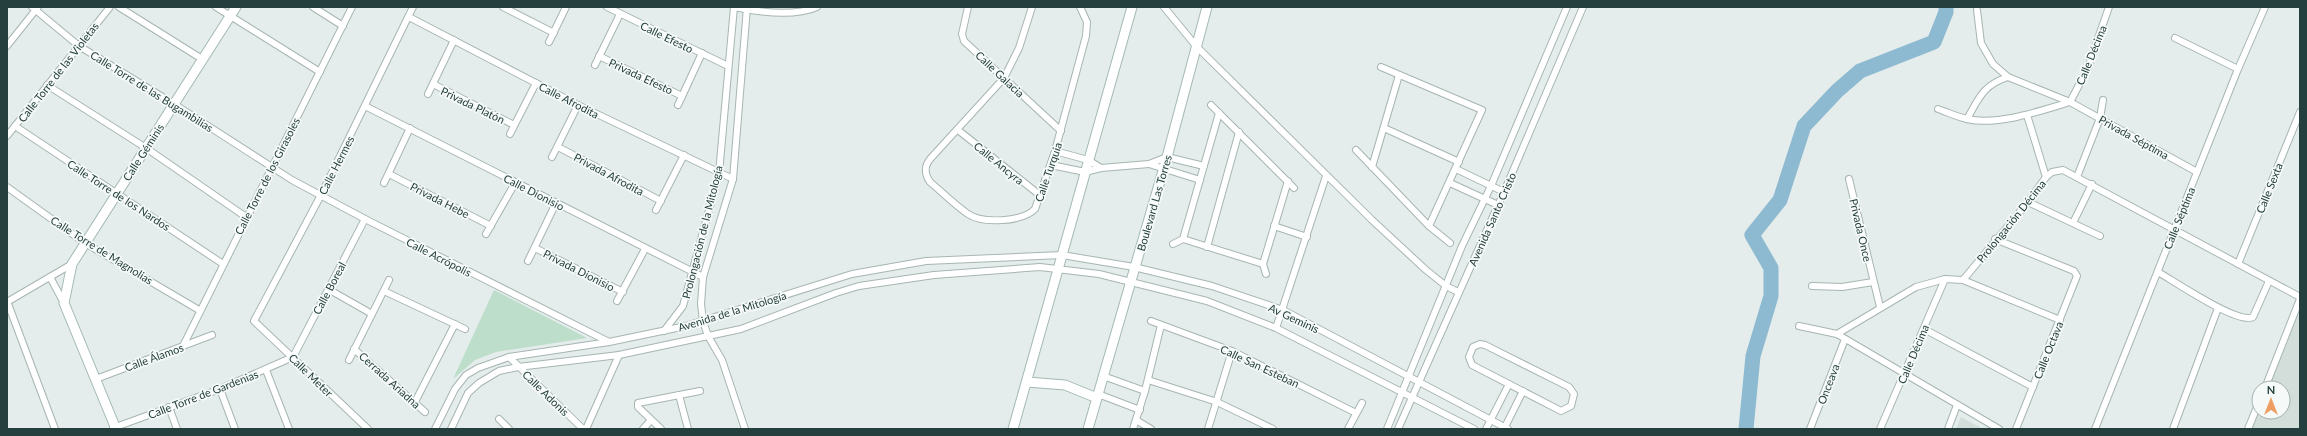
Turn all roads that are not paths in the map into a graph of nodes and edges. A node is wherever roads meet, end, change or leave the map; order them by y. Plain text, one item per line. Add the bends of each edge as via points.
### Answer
1 (110, 7) edge
2 (119, 7) edge
3 (216, 7) edge
4 (236, 7) edge
5 (314, 7) edge
6 (352, 7) edge
7 (413, 7) edge
8 (503, 7) edge
9 (566, 7) edge
10 (607, 7) edge
11 (734, 7) edge
12 (817, 7) edge
13 (968, 7) edge
14 (1032, 7) edge
15 (1080, 7) edge
16 (1132, 7) edge
17 (1164, 7) edge
18 (1207, 7) edge
19 (1567, 7) edge
20 (1583, 7) edge
21 (2109, 7) edge
22 (2265, 7) edge
23 (35, 8) edge
24 (747, 8) edge
25 (782, 10) edge
26 (1977, 10) dead end
27 (620, 14) junction
28 (230, 16) junction
29 (408, 17) junction
30 (343, 26) junction
31 (554, 33) junction
32 (2175, 38) dead end
33 (454, 40) junction
34 (550, 42) dead end
35 (7, 46) edge
36 (79, 46) junction
37 (1196, 46) junction
38 (702, 53) junction
39 (599, 56) junction
40 (202, 59) junction
41 (594, 65) dead end
42 (728, 66) junction
43 (1381, 67) dead end
44 (2238, 69) junction
45 (320, 72) junction
46 (1400, 75) junction
47 (2008, 77) junction
48 (1004, 78) junction
49 (536, 83) junction
50 (432, 84) junction
51 (46, 85) junction
52 (428, 94) dead end
53 (682, 96) junction
54 (2103, 100) dead end
55 (2070, 102) junction
56 (174, 104) junction
57 (578, 105) junction
58 (678, 105) dead end
59 (1211, 105) dead end
60 (365, 106) junction
61 (1938, 109) dead end
62 (2300, 112) edge
63 (1220, 113) junction
64 (2027, 114) junction
65 (2100, 118) junction
66 (1967, 119) junction
67 (514, 125) junction
68 (15, 126) junction
69 (410, 128) junction
70 (1384, 128) junction
71 (958, 130) junction
72 (1061, 131) junction
73 (1239, 132) junction
74 (510, 134) dead end
75 (7, 136) edge
76 (558, 146) junction
77 (146, 148) junction
78 (1356, 150) dead end
79 (1055, 151) junction
80 (684, 155) junction
81 (552, 157) dead end
82 (1167, 157) junction
83 (1088, 160) junction
84 (1459, 162) junction
85 (1149, 164) junction
86 (1051, 165) junction
87 (1204, 166) junction
88 (272, 167) junction
89 (1372, 167) junction
90 (1101, 168) junction
91 (1456, 169) junction
92 (1164, 170) junction
93 (1085, 172) junction
94 (2197, 172) junction
95 (720, 173) junction
96 (389, 174) junction
97 (1326, 176) junction
98 (2046, 177) junction
99 (2077, 177) junction
100 (733, 179) junction
101 (1849, 179) dead end
102 (1200, 180) junction
103 (1288, 181) junction
104 (384, 183) dead end
105 (514, 183) junction
106 (1450, 183) junction
107 (2092, 184) junction
108 (1491, 186) junction
109 (7, 187) edge
110 (1294, 188) dead end
111 (1504, 192) junction
112 (116, 194) junction
113 (321, 195) junction
114 (1041, 196) junction
115 (1485, 199) junction
116 (661, 201) junction
117 (2028, 202) junction
118 (556, 203) junction
119 (1498, 205) junction
120 (656, 210) dead end
121 (246, 217) junction
122 (365, 219) junction
123 (2073, 223) junction
124 (491, 226) junction
125 (1274, 226) junction
126 (1429, 226) junction
127 (2174, 230) junction
128 (486, 234) dead end
129 (2100, 236) dead end
130 (1307, 237) junction
131 (1182, 239) junction
132 (1995, 239) junction
133 (85, 242) junction
134 (1450, 243) dead end
135 (1173, 244) dead end
136 (1206, 247) junction
137 (535, 248) junction
138 (645, 249) junction
139 (1062, 255) junction
140 (528, 261) dead end
141 (72, 264) junction
142 (223, 264) junction
143 (1263, 264) junction
144 (2238, 264) junction
145 (1134, 268) junction
146 (1058, 270) junction
147 (692, 271) junction
148 (2158, 272) junction
149 (1266, 274) dead end
150 (50, 277) junction
151 (703, 277) junction
152 (1945, 279) junction
153 (389, 280) dead end
154 (1963, 280) junction
155 (1130, 281) junction
156 (2269, 281) junction
157 (1873, 282) junction
158 (1446, 286) junction
159 (1812, 286) dead end
160 (328, 288) junction
161 (384, 291) junction
162 (623, 292) junction
163 (1458, 292) junction
164 (2300, 298) edge
165 (617, 301) dead end
166 (7, 302) edge
167 (64, 303) junction
168 (1880, 307) junction
169 (2218, 308) junction
170 (200, 310) junction
171 (1283, 310) junction
172 (372, 314) junction
173 (2060, 320) junction
174 (254, 321) joint
175 (703, 321) junction
176 (1151, 321) dead end
177 (454, 324) junction
178 (1162, 325) junction
179 (1799, 326) dead end
180 (1276, 328) junction
181 (465, 329) dead end
182 (1924, 329) junction
183 (664, 331) junction
184 (1837, 334) junction
185 (212, 335) dead end
186 (708, 336) junction
187 (1845, 339) junction
188 (609, 342) junction
189 (183, 346) junction
190 (354, 349) junction
191 (1232, 351) junction
192 (619, 355) junction
193 (293, 357) junction
194 (510, 357) junction
195 (349, 360) dead end
196 (518, 367) junction
197 (266, 370) junction
198 (1904, 373) junction
199 (1103, 376) junction
200 (1409, 378) junction
201 (96, 379) junction
202 (1148, 380) junction
203 (2268, 380) edge
204 (1026, 382) junction
205 (1418, 382) junction
206 (1509, 384) junction
207 (2033, 387) junction
208 (220, 389) junction
209 (700, 391) dead end
210 (1145, 391) junction
211 (1523, 391) junction
212 (1402, 393) junction
213 (680, 395) junction
214 (1097, 396) junction
215 (1411, 398) junction
216 (415, 402) junction
217 (1217, 402) junction
218 (1362, 403) dead end
219 (1957, 405) junction
220 (168, 408) junction
221 (1140, 410) junction
222 (426, 412) dead end
223 (1356, 413) junction
224 (499, 419) dead end
225 (651, 420) junction
226 (1136, 420) junction
227 (1491, 420) junction
228 (115, 428) edge
229 (1506, 428) edge
230 (55, 429) edge
231 (177, 429) edge
232 (235, 429) edge
233 (289, 429) edge
234 (368, 429) edge
235 (435, 429) edge
236 (451, 429) edge
237 (509, 429) edge
238 (585, 429) edge
239 (643, 429) edge
240 (661, 429) edge
241 (688, 429) edge
242 (745, 429) edge
243 (1013, 429) edge
244 (1088, 429) edge
245 (1133, 429) edge
246 (1151, 429) edge
247 (1208, 429) edge
248 (1273, 429) edge
249 (1348, 429) edge
250 (1387, 429) edge
251 (1398, 429) edge
252 (1474, 429) edge
253 (1486, 429) edge
254 (1810, 429) edge
255 (1880, 429) edge
256 (1948, 429) edge
257 (1999, 429) edge
258 (2016, 429) edge
259 (2095, 429) edge
260 (2173, 429) edge

1 - 36 street, Calle Torre de las Violetas
2 - 40 street
3 - 28 street
4 - 28 main road, Calle Géminis
5 - 30 street
6 - 30 street, Calle Torre de los Girasoles
7 - 29 street, Calle Hermes
8 - 31 street
9 - 31 street
10 - 27 street, Calle Efesto
11 - 24 street
11 - 42 street, Prolongación de la Mitología
12 - 25 street via 807,11
13 - 48 street, Calle Galacia via 962,34 964,41
14 - 48 street, Calle Turquia via 1019,48
15 - 72 street, Calle Turquia via 1087,22 1086,36
16 - 83 main road
17 - 37 street
18 - 37 main road, Boulevard Las Torres
19 - 108 street, Avenida Santo Cristo
20 - 111 street, Avenida Santo Cristo
21 - 55 street, Calle Décima via 2087,70
22 - 44 street, Calle Séptima
23 - 35 street
23 - 36 street, Calle Torre de las Bugambilias
24 - 25 street
24 - 100 street, Prolongación de la Mitología
26 - 47 street, Privada Séptima via 1981,43 1993,64
27 - 38 street, Calle Efesto
27 - 39 street, Privada Efesto
28 - 40 main road, Calle Géminis
28 - 45 street
29 - 33 street, Calle Afrodita
29 - 60 street, Calle Hermes
30 - 45 street, Calle Torre de los Girasoles
31 - 34 street
32 - 44 street
33 - 49 street, Calle Afrodita
33 - 50 street, Privada Platón
36 - 51 street, Calle Torre de las Violetas
36 - 56 street, Calle Torre de las Bugambilias
37 - 82 main road, Boulevard Las Torres
37 - 97 street
38 - 42 street, Calle Efesto
38 - 53 street, Privada Efesto
39 - 41 street, Privada Efesto
39 - 53 street, Privada Efesto
40 - 56 main road, Calle Géminis
42 - 95 street, Prolongación de la Mitología
43 - 46 street
44 - 94 street, Calle Séptima
45 - 88 street, Calle Torre de los Girasoles
46 - 70 street
46 - 84 street via 1482,110
47 - 55 street, Privada Séptima
47 - 66 street via 1994,81 1986,87
48 - 71 street, Calle Turquia
48 - 72 street, Calle Galacia
49 - 57 street, Calle Afrodita
49 - 67 street, Privada Platón
50 - 52 street, Privada Platón
50 - 67 street, Privada Platón
51 - 68 street, Calle Torre de las Violetas
51 - 77 street
53 - 58 street, Privada Efesto
54 - 65 street
55 - 64 street
55 - 65 street, Privada Séptima
56 - 77 main road, Calle Géminis
56 - 88 street, Calle Torre de las Bugambilias
57 - 76 street
57 - 80 street, Calle Afrodita
59 - 63 street
60 - 69 street, Calle Dionisio
60 - 113 street, Calle Hermes
61 - 66 street
62 - 144 street, Calle Sexta
63 - 73 street
63 - 87 street
64 - 66 street via 1982,121
64 - 98 street
65 - 94 street, Privada Séptima
65 - 99 street
67 - 74 street, Privada Platón
68 - 75 street, Calle Torre de las Violetas
68 - 112 street, Calle Torre de los Nardos
69 - 96 street
69 - 105 street, Calle Dionisio
70 - 84 street
70 - 89 street
71 - 114 street, Calle Ancyra
71 - 114 street, Calle Turquia via 927,163 926,176 969,215 986,219 1020,218 1029,215 1035,209
72 - 79 street, Calle Turquia
73 - 103 street
73 - 136 street
76 - 81 street
76 - 116 street, Privada Afrodita
77 - 112 main road, Calle Géminis
77 - 121 street
78 - 89 street
79 - 83 street
79 - 86 street, Calle Turquia
80 - 95 street, Calle Afrodita
80 - 116 street
82 - 85 street
82 - 87 street
82 - 92 main road, Boulevard Las Torres
83 - 90 street
83 - 93 main road
84 - 91 street
85 - 90 street
85 - 92 street
86 - 93 street
86 - 114 street, Calle Turquia
87 - 102 street
88 - 113 street, Calle Acrópolis
88 - 121 street, Calle Torre de los Girasoles
89 - 126 street
90 - 93 street
91 - 106 street
91 - 108 street
92 - 102 street
92 - 145 main road, Boulevard Las Torres
93 - 139 main road
94 - 127 street, Calle Séptima
95 - 100 street, Calle Afrodita
95 - 147 street, Prolongación de la Mitología
96 - 104 street
96 - 124 street, Privada Hebe
97 - 130 street
97 - 158 street
98 - 99 street, Prolongación Décima via 2052,172 2063,170
98 - 117 street, Prolongación Décima
99 - 107 street
100 - 151 street, Prolongación de la Mitología
101 - 157 street, Privada Once
102 - 131 street
103 - 110 street
103 - 125 street
105 - 118 street, Calle Dionisio
105 - 124 street
106 - 115 street
106 - 126 street
107 - 123 street
107 - 127 street
108 - 111 street
108 - 115 street, Avenida Santo Cristo
109 - 133 street, Calle Torre de Magnolias
111 - 119 street, Avenida Santo Cristo
112 - 133 main road, Calle Géminis
112 - 142 street, Calle Torre de los Nardos
113 - 122 street, Calle Acrópolis
113 - 174 street, Calle Hermes
115 - 119 street
115 - 158 street, Avenida Santo Cristo
116 - 120 street
117 - 123 street
117 - 132 street, Prolongación Décima
118 - 137 street, Privada Dionisio
118 - 138 street, Calle Dionisio
119 - 163 street, Avenida Santo Cristo
121 - 142 street, Calle Torre de los Girasoles
122 - 160 street, Calle Boreal
122 - 188 street, Calle Acrópolis
123 - 129 street
124 - 128 street
125 - 130 street
125 - 143 street
126 - 134 street
127 - 144 street
127 - 148 street, Calle Séptima
130 - 171 street
131 - 135 street
131 - 136 street
132 - 154 street, Prolongación Décima
132 - 173 street, Calle Octava via 2074,271 2077,278
133 - 141 main road, Calle Géminis
133 - 170 street, Calle Torre de Magnolias
136 - 143 street
137 - 140 street, Privada Dionisio
137 - 162 street, Privada Dionisio
138 - 147 street, Calle Dionisio
138 - 162 street, Privada Dionisio
139 - 145 street, Av Geminis
139 - 146 main road
139 - 175 street, Avenida de la Mitología via 926,261 852,274
141 - 150 street
141 - 167 main road, Calle Géminis
142 - 170 street, Calle Torre de los Girasoles
143 - 149 street
144 - 156 street
145 - 155 main road, Boulevard Las Torres
145 - 171 street, Av Geminis via 1212,286
146 - 155 street, Av Geminis via 1099,274
146 - 186 street, Avenida de la Mitología via 1040,267 997,269 859,286 741,330
146 - 204 main road
147 - 151 street, Calle Dionisio
147 - 183 street, Prolongación de la Mitología via 683,306
148 - 169 street
148 - 259 street, Calle Séptima
150 - 166 street
150 - 167 street
151 - 175 street, Prolongación de la Mitología
152 - 154 street
152 - 168 street via 1916,287
152 - 182 street, Calle Décima
153 - 161 street
154 - 173 street
155 - 180 street, Av Geminis via 1207,301
155 - 199 main road, Boulevard Las Torres
156 - 164 street
156 - 169 street via 2252,318 2245,319
157 - 159 street via 1842,287
157 - 168 street, Privada Once
158 - 163 street
158 - 200 street, Avenida Santo Cristo
160 - 172 street
160 - 193 street, Calle Boreal
161 - 172 street
161 - 177 street
162 - 165 street, Privada Dionisio
163 - 205 street, Avenida Santo Cristo
164 - 203 street
166 - 230 street
167 - 201 main road
168 - 184 street
169 - 260 street
170 - 189 street, Calle Torre de los Girasoles
171 - 180 street
171 - 200 street, Av Geminis
172 - 190 street
173 - 207 street, Calle Octava
174 - 193 street, Calle Meter
175 - 183 street, Avenida de la Mitología
175 - 186 street, Prolongación de la Mitología
176 - 178 street, Calle San Esteban
177 - 181 street
177 - 216 street
178 - 191 street, Calle San Esteban
178 - 202 street
179 - 184 street
180 - 212 street, Av Geminis
182 - 198 street, Calle Décima
182 - 207 street
183 - 188 street, Avenida de la Mitología
184 - 187 street
185 - 189 street, Calle Álamos
186 - 192 street, Avenida de la Mitología
186 - 242 street, Prolongación de la Mitología via 722,360
187 - 198 street
187 - 254 street, Onceava
188 - 194 street, Avenida de la Mitología
189 - 201 street, Calle Álamos
190 - 195 street
190 - 216 street, Cerrada Ariadna
191 - 217 street
191 - 223 street, Calle San Esteban
192 - 196 street, Avenida de la Mitología
192 - 238 street
193 - 197 street, Calle Torre de Gardenias
193 - 234 street, Calle Meter
194 - 196 street, Calle Adonis
194 - 235 street, Avenida de la Mitología via 478,368 466,376 455,389
196 - 236 street, Avenida de la Mitología via 499,371 468,393
196 - 238 street, Calle Adonis
197 - 208 street, Calle Torre de Gardenias
197 - 233 street
198 - 219 street
198 - 255 street, Calle Décima
199 - 210 street
199 - 214 main road, Boulevard Las Torres
200 - 205 street, Av Geminis
200 - 212 street, Avenida Santo Cristo
201 - 228 main road
202 - 210 street
202 - 217 street
204 - 214 main road via 1066,385
204 - 243 main road
205 - 215 street, Avenida Santo Cristo
205 - 227 street, Av Geminis
206 - 211 street
206 - 211 street via 1472,365 1469,357 1473,347 1485,345 1569,387 1574,399 1571,406 1561,411
206 - 227 street
207 - 258 street, Calle Octava
208 - 220 street, Calle Torre de Gardenias
208 - 232 street
209 - 213 street
210 - 221 street
211 - 229 street
212 - 215 street, Av Geminis
212 - 250 street, Avenida Santo Cristo
213 - 225 street via 640,402 638,407
213 - 241 street
214 - 221 street
214 - 244 main road, Boulevard Las Torres
215 - 251 street, Avenida Santo Cristo
215 - 252 street, Av Geminis
216 - 222 street, Cerrada Ariadna
217 - 247 street
217 - 248 street
218 - 223 street
219 - 256 street
219 - 257 street
220 - 228 street, Calle Torre de Gardenias
220 - 231 street
221 - 226 street
223 - 249 street
224 - 237 street
225 - 239 street
225 - 240 street
226 - 245 street
226 - 246 street
227 - 229 street, Av Geminis
227 - 253 street

